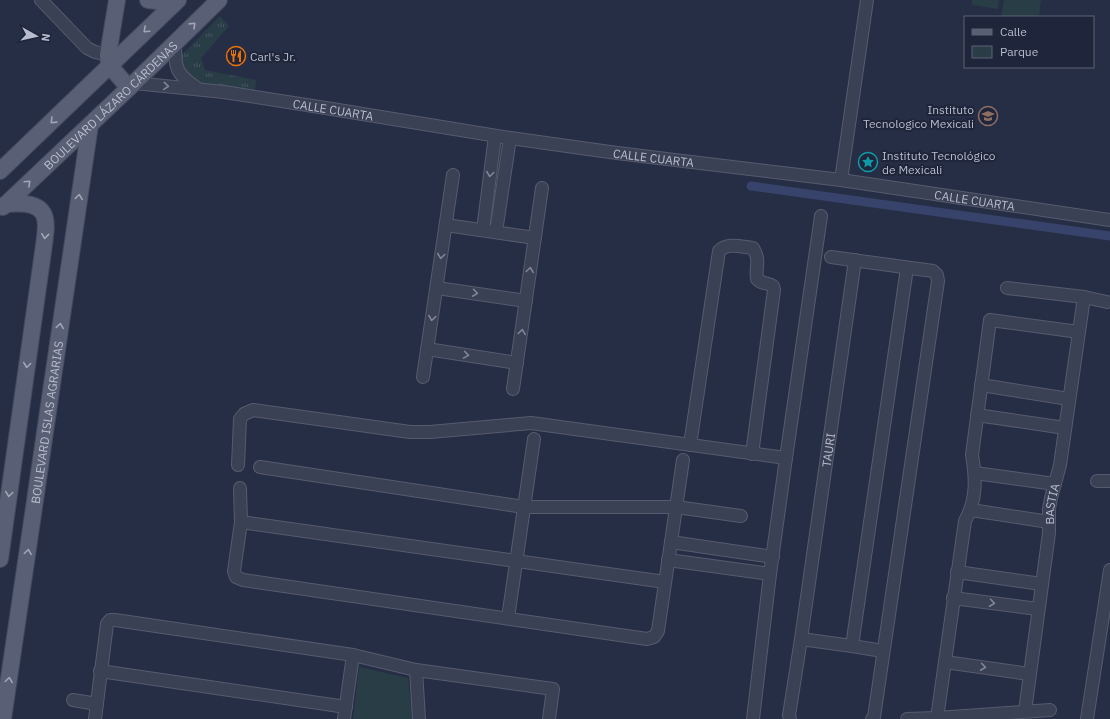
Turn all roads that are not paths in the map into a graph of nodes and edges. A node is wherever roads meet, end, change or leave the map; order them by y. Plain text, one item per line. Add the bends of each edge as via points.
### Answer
1 (41, 0) edge
2 (117, 0) edge
3 (148, 0) edge
4 (219, 0) edge
5 (867, 0) edge
6 (176, 2) edge
7 (175, 43) junction
8 (108, 60) junction
9 (131, 86) junction
10 (198, 89) junction
11 (90, 125) junction
12 (495, 136) junction
13 (510, 138) junction
14 (0, 171) edge
15 (453, 175) dead end
16 (841, 180) junction
17 (542, 188) dead end
18 (3, 206) edge
19 (821, 216) dead end
20 (1110, 220) edge
21 (446, 225) junction
22 (483, 230) junction
23 (496, 232) junction
24 (535, 238) junction
25 (831, 257) dead end
26 (855, 260) junction
27 (907, 268) junction
28 (437, 288) junction
29 (1007, 288) dead end
30 (1084, 297) junction
31 (526, 301) junction
32 (1107, 302) dead end
33 (1079, 332) junction
34 (427, 349) junction
35 (517, 363) junction
36 (423, 377) dead end
37 (981, 385) junction
38 (513, 390) dead end
39 (23, 393) junction
40 (1069, 399) junction
41 (977, 415) junction
42 (1065, 428) junction
43 (534, 439) dead end
44 (690, 445) junction
45 (752, 454) junction
46 (786, 458) junction
47 (683, 460) dead end
48 (40, 465) junction
49 (238, 465) dead end
50 (260, 467) dead end
51 (975, 473) junction
52 (1097, 481) dead end
53 (1110, 481) edge
54 (1055, 484) junction
55 (240, 488) dead end
56 (524, 507) junction
57 (676, 507) junction
58 (971, 510) junction
59 (741, 516) dead end
60 (241, 522) junction
61 (1049, 522) junction
62 (671, 542) junction
63 (773, 557) junction
64 (0, 559) edge
65 (668, 560) junction
66 (516, 561) junction
67 (1110, 570) edge
68 (957, 572) junction
69 (770, 574) junction
70 (665, 582) junction
71 (1042, 584) junction
72 (953, 598) junction
73 (1038, 609) junction
74 (508, 618) junction
75 (801, 639) junction
76 (852, 646) junction
77 (884, 651) junction
78 (353, 655) junction
79 (945, 662) junction
80 (416, 670) junction
81 (100, 672) junction
82 (1030, 674) junction
83 (73, 700) dead end
84 (97, 704) junction
85 (1050, 710) dead end
86 (1025, 711) junction
87 (345, 713) edge
88 (2, 716) edge
89 (976, 717) edge
90 (936, 718) edge
91 (963, 718) edge
92 (95, 719) edge
93 (419, 719) edge
94 (549, 719) edge
95 (753, 719) edge
96 (790, 719) edge
97 (872, 719) edge
98 (907, 719) edge
99 (1087, 719) edge

1 - 8 street via 87,48
2 - 8 main road
3 - 6 main road
7 -> 4 main road, BOULEVARD LÁZARO CÁRDENAS
5 - 16 street
6 -> 8 main road
7 - 9 main road, BOULEVARD LÁZARO CÁRDENAS
7 - 10 street via 178,70
8 - 9 main road
8 -> 14 main road via 85,90
9 -> 10 street, CALLE CUARTA
9 - 11 main road, BOULEVARD LÁZARO CÁRDENAS
10 - 12 street, CALLE CUARTA
18 -> 11 main road, BOULEVARD LÁZARO CÁRDENAS
48 -> 11 main road, BOULEVARD ISLAS AGRARIAS
12 - 13 street, CALLE CUARTA
12 -> 22 street
13 - 16 street, CALLE CUARTA
13 - 23 street
15 - 21 street
16 - 20 street, CALLE CUARTA
17 - 24 street
18 -> 39 main road via 22,203 34,206 41,210 46,224
19 - 46 street
21 - 22 street
21 -> 28 street
22 - 23 street
23 - 24 street
31 -> 24 street
25 - 26 street
26 - 27 street
26 - 75 street, TAURI
27 - 76 street
27 - 77 street via 932,271 938,280
28 -> 31 street
28 -> 34 street
29 - 30 street
30 - 32 street
30 - 33 street, BASTIA
35 -> 31 street
33 - 37 street via 990,320
33 - 40 street, BASTIA
34 -> 35 street
34 - 36 street
35 - 38 street
37 - 40 street
37 - 41 street
39 - 48 main road via 28,389 37,388 42,400 34,454
39 -> 64 main road
40 - 42 street, BASTIA
41 - 42 street
41 - 51 street via 972,455
42 - 54 street, BASTIA
43 - 56 street
44 - 45 street
44 - 45 street via 719,250 722,246 729,245 753,248 758,259 757,279 761,283 770,284 774,290
44 - 49 street via 531,423 410,432 253,410 240,419
45 - 46 street
46 - 63 street
47 - 57 street
88 -> 48 main road, BOULEVARD ISLAS AGRARIAS
50 - 56 street
51 - 54 street
51 - 58 street
52 - 53 street
54 - 61 street, BASTIA via 1049,509
55 - 60 street
56 - 57 street
56 - 66 street
57 - 59 street
57 - 62 street
58 - 61 street
58 - 68 street via 965,521
60 - 66 street
60 - 74 street via 234,571 236,578
61 - 71 street, BASTIA
62 - 63 street
62 - 65 street
63 - 69 street
65 - 69 street
65 - 70 street
66 - 70 street
66 - 74 street
67 - 99 street
68 - 71 street
68 - 72 street
69 - 95 street
70 - 74 street via 658,631 654,637 647,639
71 - 73 street, BASTIA
72 -> 73 street
72 - 79 street
73 - 82 street, BASTIA
75 - 76 street
75 - 96 street, TAURI
76 - 77 street
77 - 97 street
78 - 80 street
78 - 81 street via 110,620 107,624
78 - 87 street
79 -> 82 street
79 - 90 street
80 - 93 street
80 - 94 street via 553,689
81 - 84 street
81 - 87 street
82 - 86 street, BASTIA
83 - 84 street
84 - 92 street
85 - 86 street
86 - 89 street
89 - 91 street
90 - 91 street
90 - 98 street

